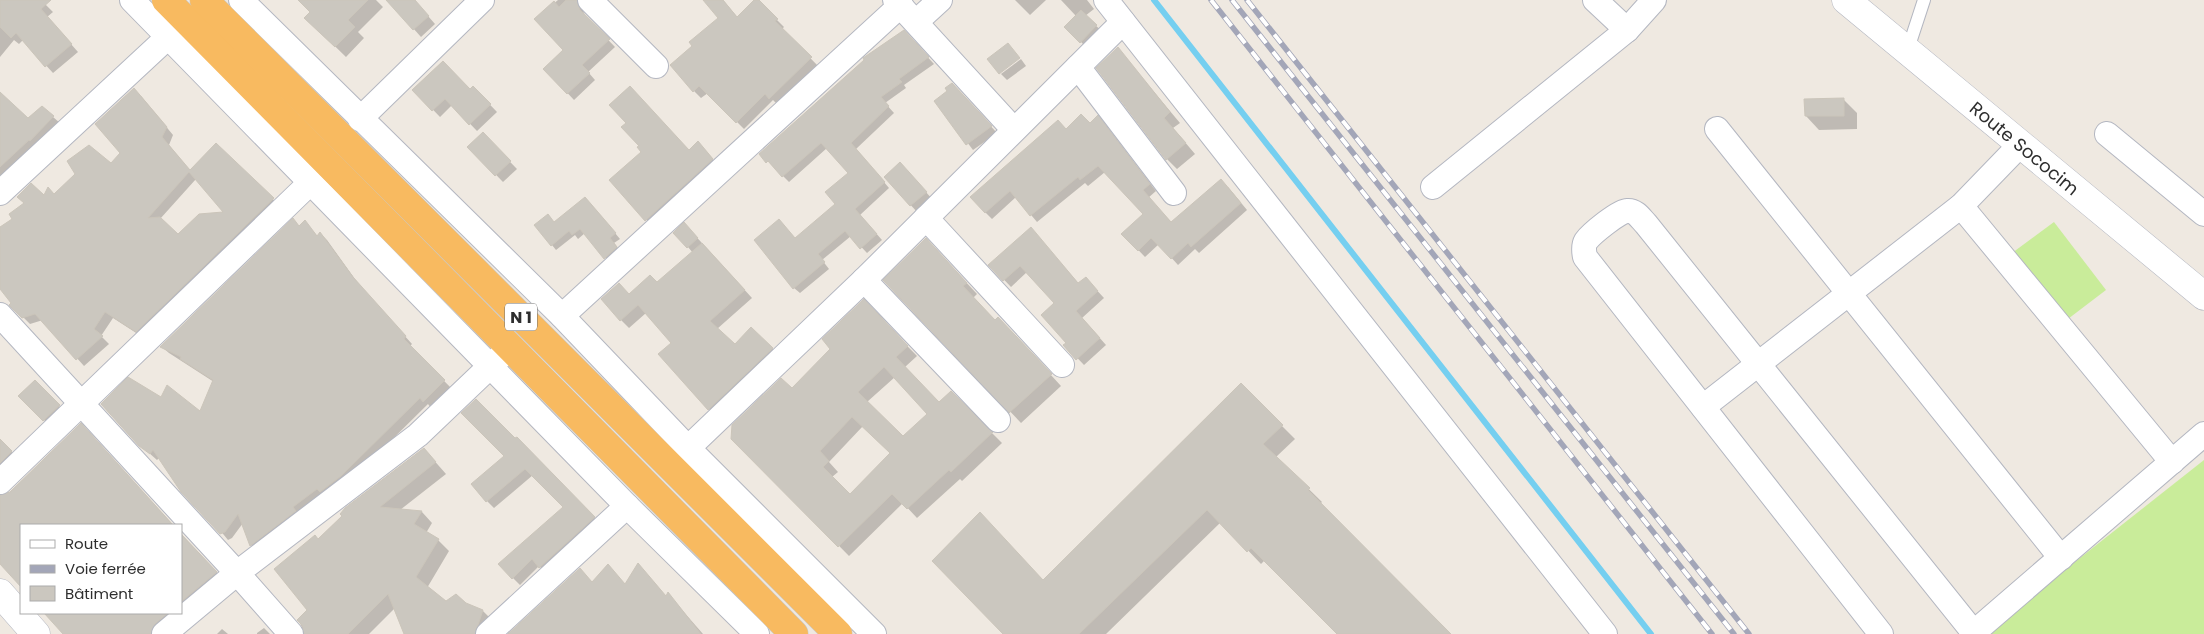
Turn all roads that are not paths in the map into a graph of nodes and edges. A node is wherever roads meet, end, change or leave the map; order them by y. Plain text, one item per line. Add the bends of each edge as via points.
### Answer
1 (132, 0) edge
2 (166, 0) edge
3 (204, 0) edge
4 (240, 0) edge
5 (482, 0) edge
6 (590, 0) edge
7 (940, 0) edge
8 (1106, 0) edge
9 (1595, 0) edge
10 (1654, 0) edge
11 (1846, 0) edge
12 (1924, 0) edge
13 (904, 9) edge
14 (1123, 22) junction
15 (1626, 30) junction
16 (168, 37) junction
17 (1906, 52) junction
18 (656, 66) dead end
19 (1078, 67) junction
20 (360, 119) junction
21 (1717, 129) dead end
22 (1014, 130) junction
23 (2107, 134) dead end
24 (2020, 145) junction
25 (309, 184) junction
26 (1433, 187) dead end
27 (1174, 192) dead end
28 (0, 193) edge
29 (1961, 206) junction
30 (2204, 214) edge
31 (926, 218) junction
32 (864, 280) junction
33 (1848, 294) junction
34 (2204, 296) edge
35 (0, 315) edge
36 (562, 316) junction
37 (500, 357) junction
38 (1758, 364) junction
39 (1062, 365) dead end
40 (82, 404) junction
41 (1703, 407) junction
42 (998, 420) dead end
43 (2204, 434) edge
44 (688, 448) junction
45 (2172, 462) junction
46 (0, 482) edge
47 (626, 506) junction
48 (2061, 558) junction
49 (237, 573) junction
50 (0, 593) edge
51 (1973, 633) edge
52 (36, 634) edge
53 (164, 634) edge
54 (291, 634) edge
55 (488, 634) edge
56 (757, 634) edge
57 (794, 634) edge
58 (838, 634) edge
59 (874, 634) edge
60 (1605, 634) edge
61 (1881, 634) edge

1 - 16 street
2 - 37 highway, N 1
3 - 58 highway, N 1
4 - 20 street
5 - 20 street
6 - 18 street
7 - 13 street
8 - 14 street
9 - 15 street
10 - 15 street
11 - 17 street, Route Sococim
12 - 17 lane
13 - 22 street
13 - 36 street
14 - 19 street
14 - 60 street
15 - 26 street
16 - 25 street
16 - 28 street
17 - 24 street, Route Sococim
19 - 22 street
19 - 27 street
20 - 36 street
21 - 33 street
22 - 31 street
23 - 30 street
24 - 29 street
24 - 34 street, Route Sococim
25 - 37 street
25 - 40 street
29 - 33 street
29 - 45 street
31 - 32 street
31 - 39 street
32 - 42 street
32 - 44 street
33 - 38 street
33 - 48 street
35 - 40 street
36 - 44 street
37 - 47 street
37 - 49 street via 418,435
37 - 57 highway, N 1
38 - 41 street
38 - 41 street via 1635,212 1628,210 1618,214 1586,241 1585,257
38 - 51 street
40 - 46 street
40 - 49 street
41 - 61 street
43 - 45 street
44 - 59 street
45 - 48 street
47 - 55 street
47 - 56 street
48 - 51 street
49 - 53 street
49 - 54 street
50 - 52 street

